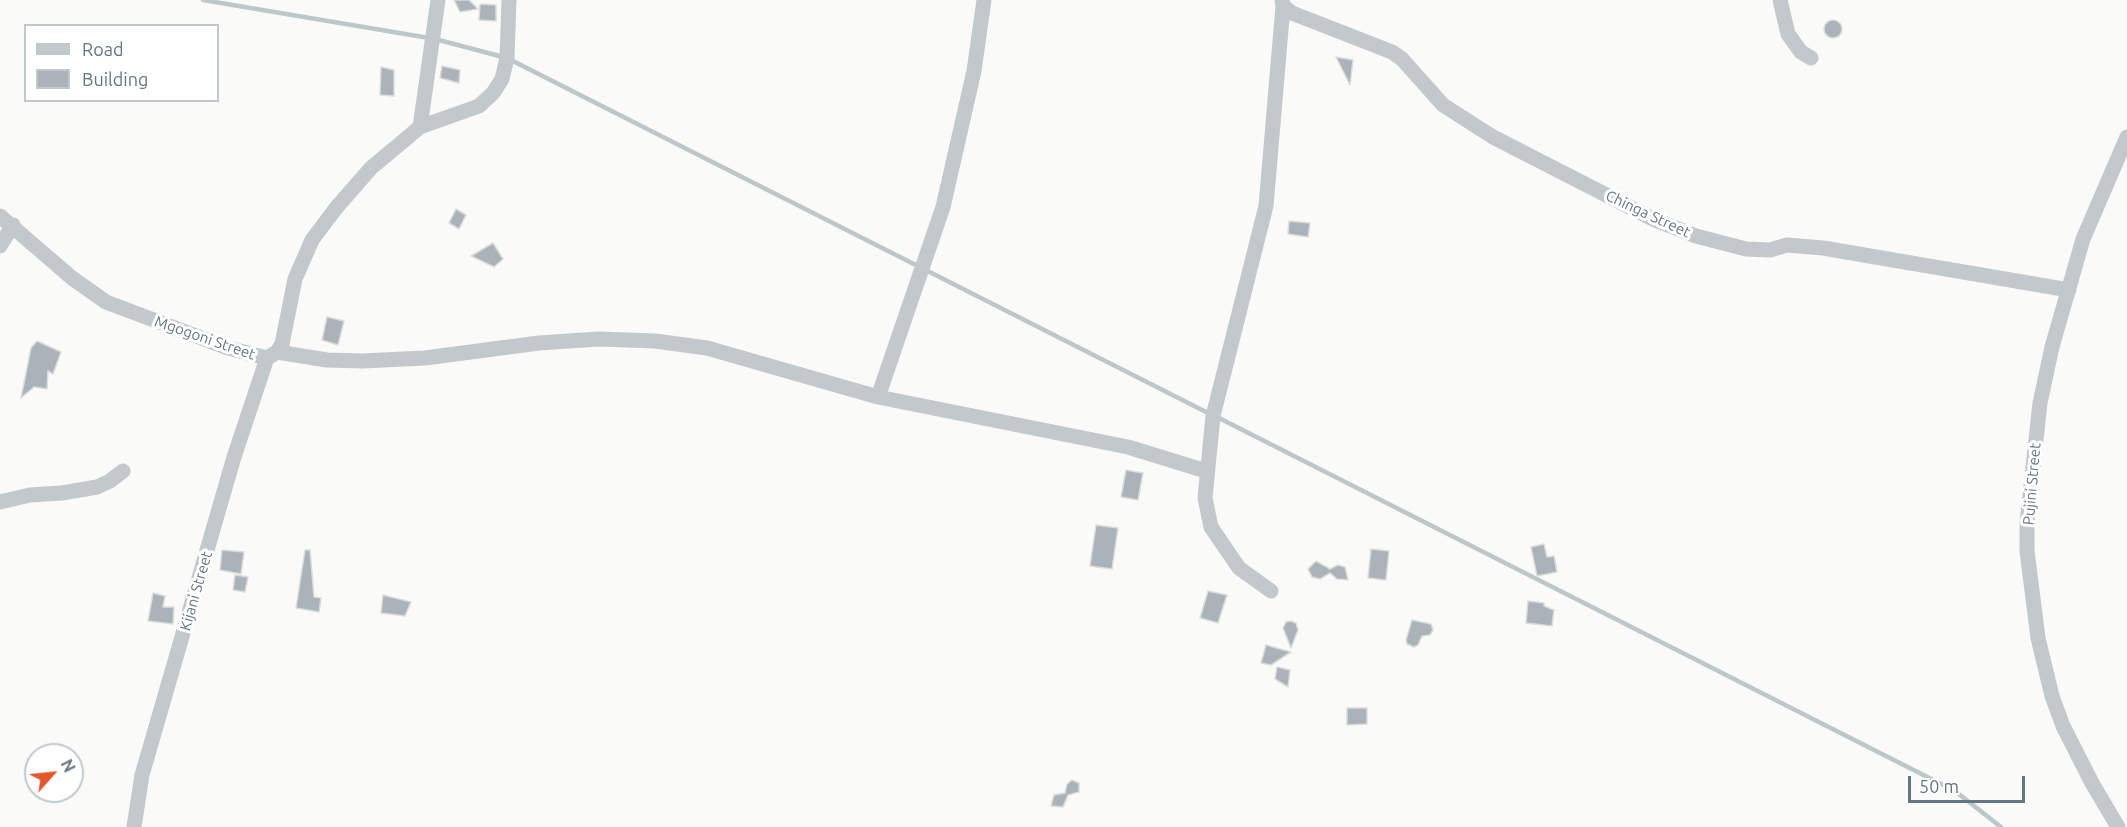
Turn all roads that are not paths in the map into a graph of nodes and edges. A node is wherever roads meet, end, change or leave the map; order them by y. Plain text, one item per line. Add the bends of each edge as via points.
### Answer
1 (438, 0) edge
2 (509, 0) edge
3 (984, 0) edge
4 (1780, 0) edge
5 (1282, 3) edge
6 (1811, 58) dead end
7 (420, 127) junction
8 (2127, 137) edge
9 (0, 216) edge
10 (13, 225) junction
11 (0, 246) edge
12 (2069, 290) junction
13 (272, 355) junction
14 (878, 397) junction
15 (123, 471) dead end
16 (1206, 471) junction
17 (0, 502) edge
18 (1271, 591) dead end
19 (134, 827) edge
20 (2118, 827) edge

1 - 7 street
2 - 7 street, Mgogoni Street via 507,58 502,79 493,93 479,106
3 - 14 street via 974,71 943,207
4 - 6 street via 1788,34 1801,52
5 - 12 street, Chinga Street via 1303,17 1392,52 1459,117 1655,220 1696,236 1746,249 1770,250 1787,245 1823,248
5 - 16 street via 1266,206 1222,376
7 - 13 street, Mgogoni Street via 371,168 312,240 295,279 285,331
8 - 12 street, Pujini Street via 2083,239
9 - 10 street, Mgogoni Street
10 - 11 street
10 - 13 street, Mgogoni Street via 72,278 106,302 228,348
12 - 20 street, Pujini Street via 2040,403 2027,551 2038,638 2052,696 2063,726
13 - 14 street via 362,361 425,358 539,343 655,341 707,348
13 - 19 street, Kijani Street via 234,457 151,746
14 - 16 street via 1128,447
15 - 17 street via 97,487
16 - 18 street via 1205,498 1211,527 1239,568

